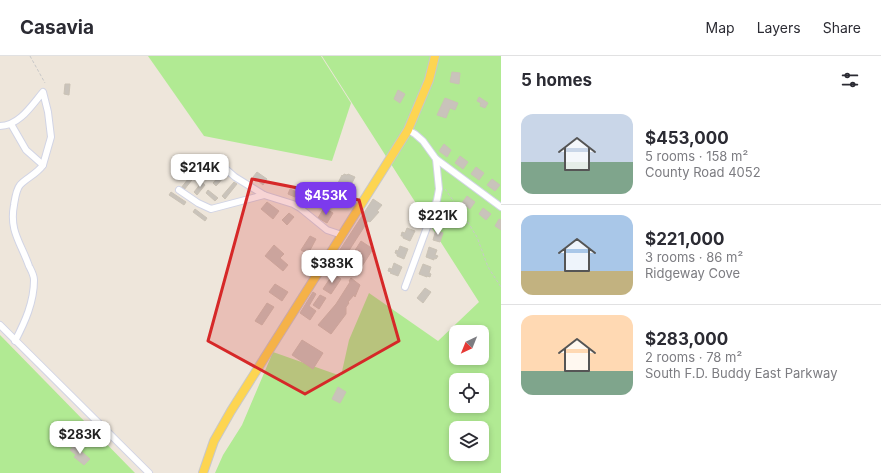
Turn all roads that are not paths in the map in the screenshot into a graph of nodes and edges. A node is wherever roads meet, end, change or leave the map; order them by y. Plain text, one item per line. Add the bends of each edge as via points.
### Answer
1 (434, 56) edge
2 (11, 124) junction
3 (0, 126) edge
4 (408, 130) junction
5 (436, 159) junction
6 (220, 164) dead end
7 (43, 165) junction
8 (179, 190) dead end
9 (264, 195) junction
10 (501, 207) edge
11 (342, 235) junction
12 (405, 287) dead end
13 (0, 325) edge
14 (15, 341) junction
15 (149, 473) edge
16 (203, 473) edge

1 - 4 main road via 429,80
2 - 3 street
2 - 7 street via 26,150
2 - 7 street via 28,110 43,92 51,137
4 - 5 street via 423,141
4 - 11 main road
5 - 10 street
5 - 12 street via 439,189 437,200
6 - 9 street
7 - 14 street via 38,172 20,185 12,216 16,239 34,278 33,294 26,318
8 - 9 street via 211,209
9 - 11 street via 293,204 327,230
11 - 16 main road via 231,411 214,441
13 - 14 street
14 - 15 street

